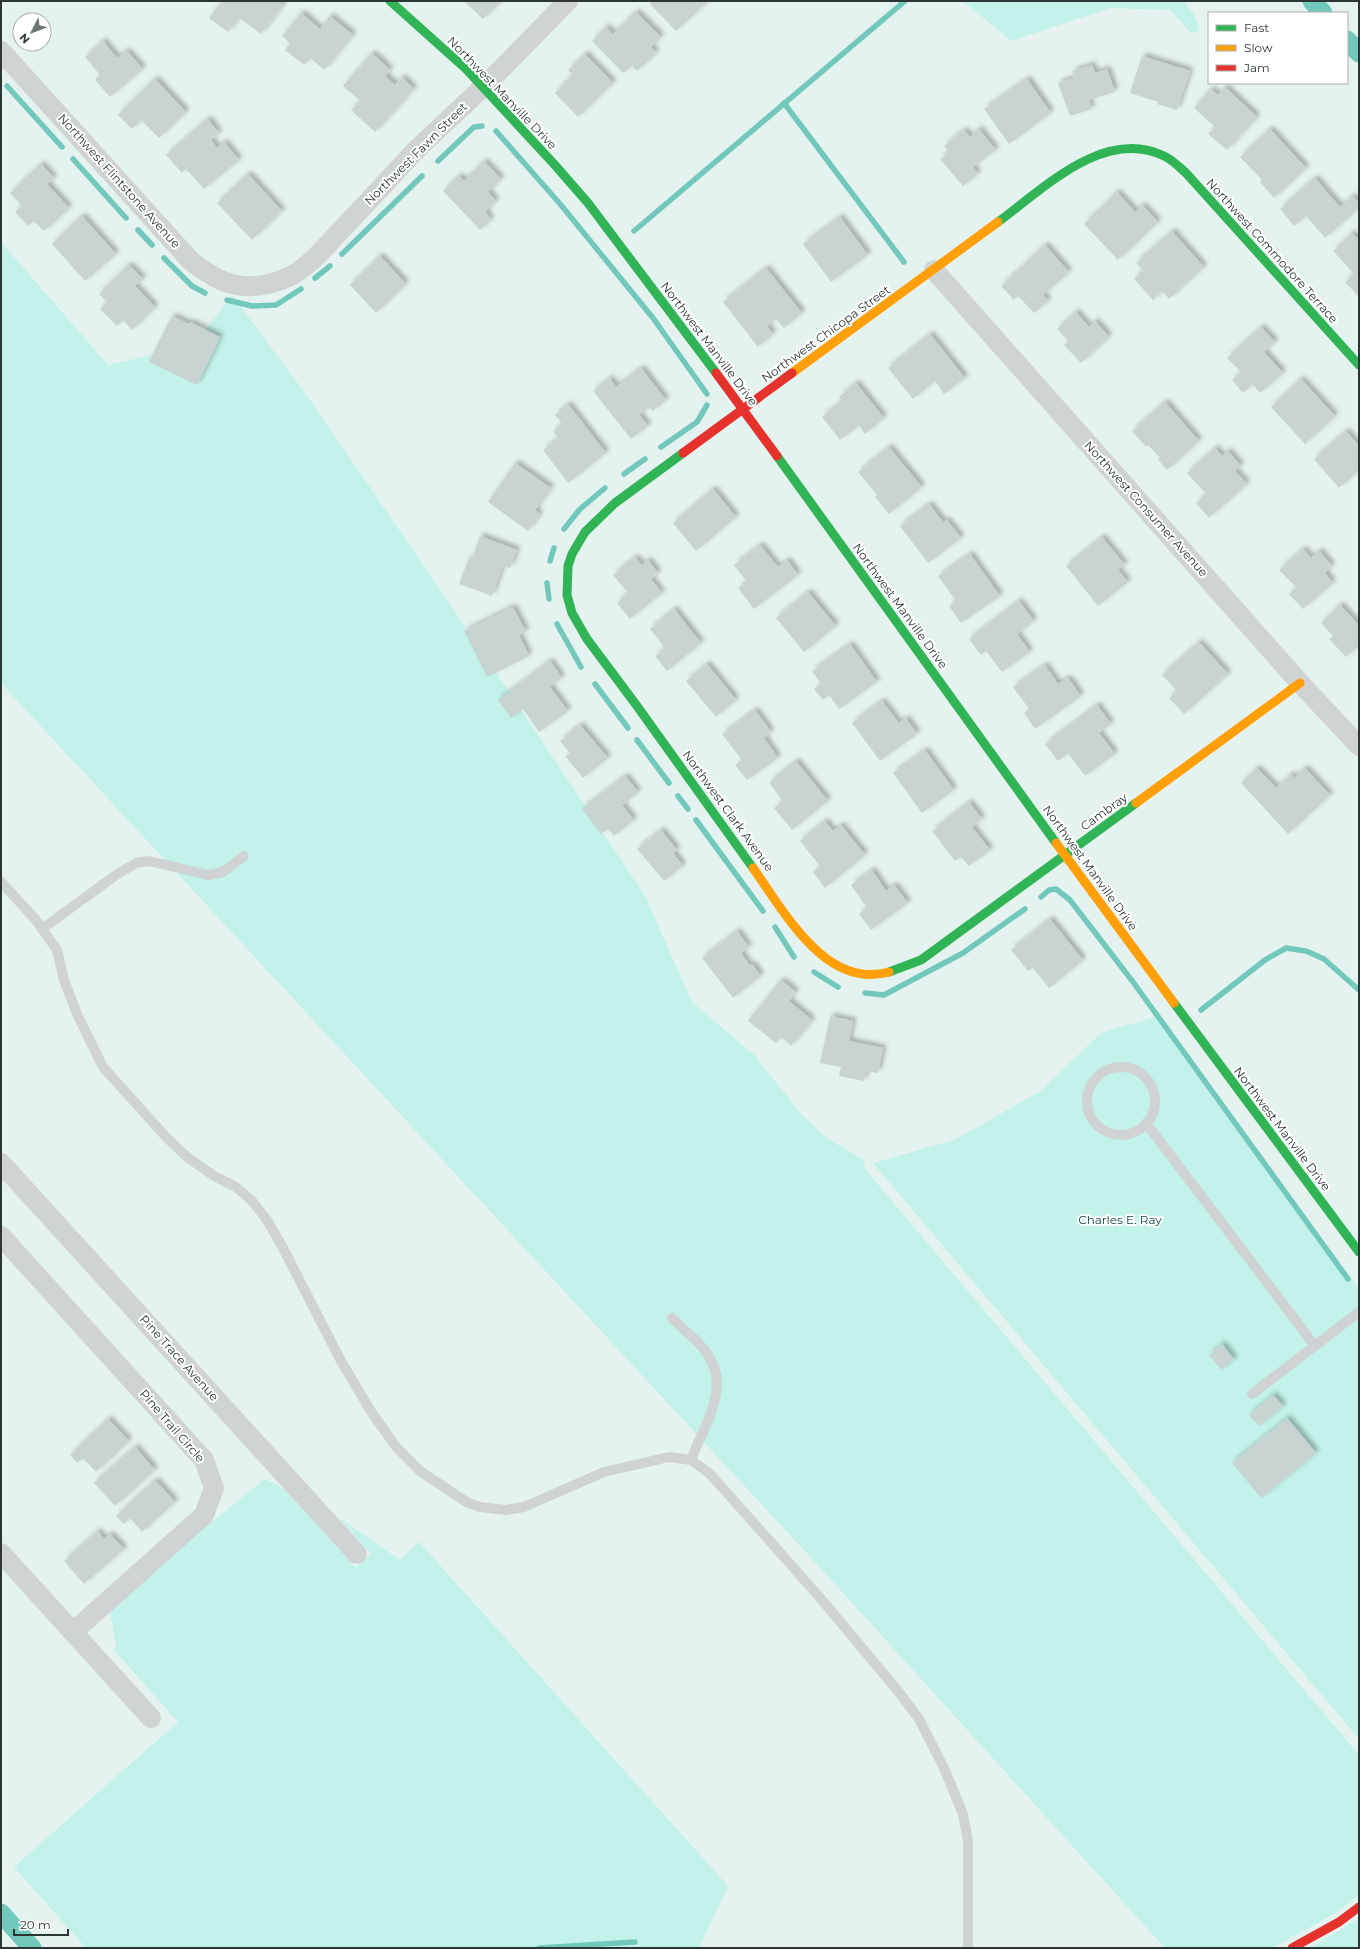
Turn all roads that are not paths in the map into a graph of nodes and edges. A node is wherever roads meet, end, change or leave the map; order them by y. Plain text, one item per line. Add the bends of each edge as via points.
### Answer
1 (390, 1) edge
2 (568, 1) edge
3 (1, 51) edge
4 (483, 88) junction
5 (1164, 156) joint
6 (934, 270) junction
7 (251, 287) joint
8 (1359, 365) edge
9 (743, 409) junction
10 (571, 609) joint
11 (1300, 683) junction
12 (1359, 746) edge
13 (244, 856) dead end
14 (1065, 856) junction
15 (1, 882) edge
16 (42, 929) junction
17 (900, 970) joint
18 (1146, 1124) junction
19 (1, 1163) edge
20 (1, 1236) edge
21 (1359, 1252) edge
22 (1359, 1312) edge
23 (672, 1318) dead end
24 (1315, 1346) junction
25 (1252, 1394) dead end
26 (691, 1460) junction
27 (1, 1553) edge
28 (357, 1554) dead end
29 (73, 1632) junction
30 (151, 1718) dead end
31 (1359, 1907) edge
32 (968, 1948) edge
33 (1292, 1948) edge

1 - 4 street, Northwest Manville Drive via 447,51
2 - 4 street, Northwest Fawn Street
3 - 7 street, Northwest Flintstone Avenue via 190,260 220,281
4 - 7 street, Northwest Fawn Street via 416,151 325,247 299,270 286,279
4 - 9 street, Northwest Manville Drive via 588,203
5 - 6 street, Northwest Chicopa Street via 1143,149 1123,147 1103,152 1077,164
5 - 8 street, Northwest Commodore Terrace via 1186,173
6 - 9 street, Northwest Chicopa Street
6 - 11 street, Northwest Consumer Avenue
9 - 10 street, Northwest Chicopa Street via 615,503 588,527 574,548 567,570 567,595
9 - 14 street, Northwest Manville Drive
10 - 17 street, Northwest Clark Avenue via 588,641 649,721 813,949 827,960 851,972 883,975
11 - 12 street, Northwest Consumer Avenue
11 - 14 street, Cambray
13 - 16 lane via 223,872 208,875 149,861 136,863
14 - 17 street, Cambray via 921,960
14 - 21 street, Northwest Manville Drive
15 - 16 lane
16 - 26 lane via 57,950 64,980 77,1014 103,1067 187,1157 214,1176 236,1187 252,1201 267,1220 341,1361 372,1413 397,1448 420,1471 468,1503 480,1508 506,1510 524,1508 604,1472 669,1457
18 - 18 lane via 1153,1112 1155,1097 1144,1075 1121,1066 1106,1070 1094,1079 1088,1091 1087,1104 1091,1117 1100,1127 1112,1134 1125,1134
18 - 24 lane
19 - 28 street, Pine Trace Avenue
20 - 29 street, Pine Trail Circle via 204,1460 214,1488 204,1515
22 - 24 lane
23 - 26 lane via 703,1349 714,1365 718,1380 714,1405
24 - 25 lane
26 - 32 lane via 709,1473 801,1577 919,1719 944,1768 963,1814 968,1841
27 - 29 street
29 - 30 street
31 - 33 street via 1339,1922

